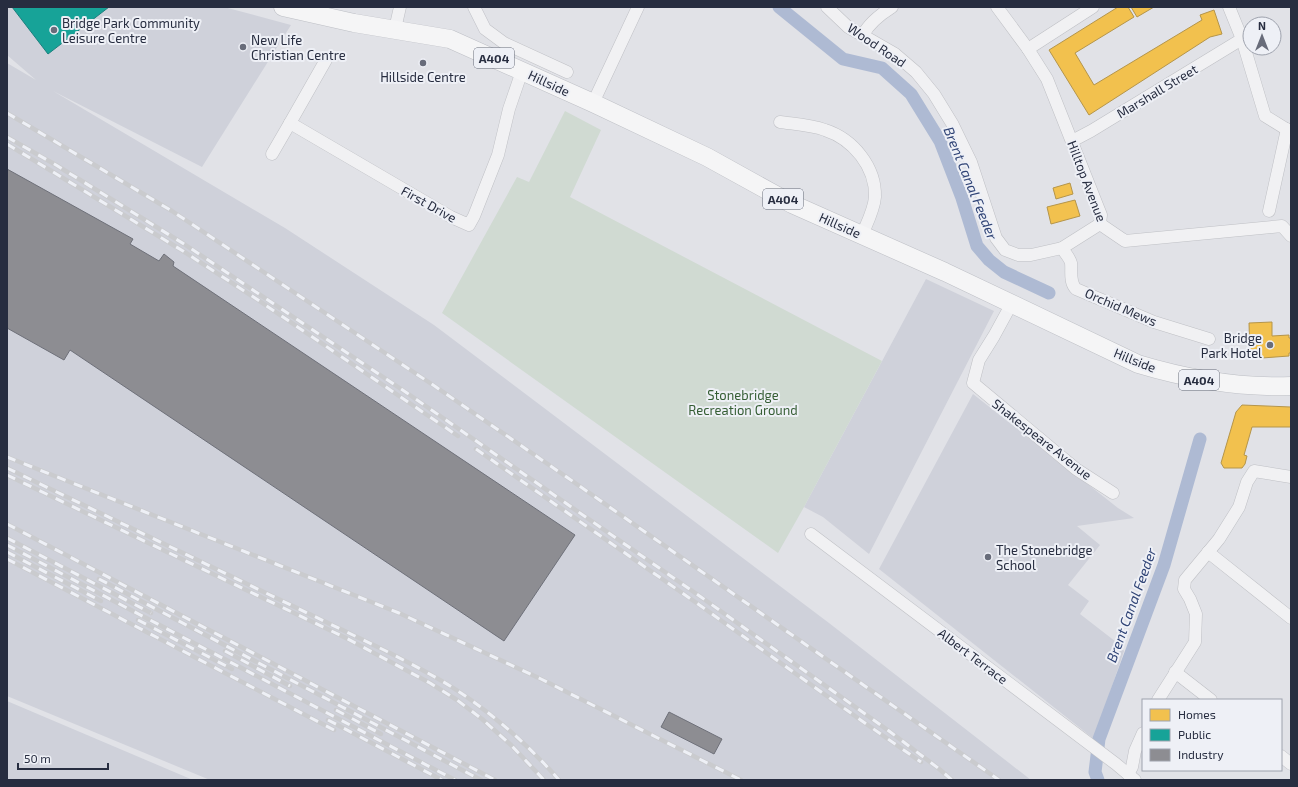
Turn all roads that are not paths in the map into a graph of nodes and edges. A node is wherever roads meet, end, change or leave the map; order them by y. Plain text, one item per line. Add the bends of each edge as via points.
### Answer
1 (283, 7) edge
2 (400, 7) edge
3 (474, 7) edge
4 (638, 7) edge
5 (827, 7) edge
6 (892, 7) edge
7 (997, 7) edge
8 (1094, 7) edge
9 (1229, 7) edge
10 (394, 29) junction
11 (863, 35) junction
12 (1242, 38) joint
13 (1028, 49) junction
14 (1247, 56) edge
15 (327, 58) dead end
16 (522, 71) junction
17 (567, 72) dead end
18 (593, 103) junction
19 (780, 122) dead end
20 (290, 123) junction
21 (1289, 131) edge
22 (1072, 141) junction
23 (272, 154) dead end
24 (1269, 211) dead end
25 (1100, 224) junction
26 (862, 235) junction
27 (1291, 236) edge
28 (1062, 248) junction
29 (1012, 303) junction
30 (1209, 339) dead end
31 (1291, 386) edge
32 (1291, 477) edge
33 (1113, 493) dead end
34 (811, 534) dead end
35 (1208, 552) junction
36 (1291, 618) edge
37 (1175, 672) junction
38 (1159, 699) edge
39 (1210, 699) edge
40 (1142, 735) edge
41 (1282, 757) edge
42 (1291, 764) edge
43 (1131, 777) edge

1 - 10 main road, Hillside / A404 via 348,22
2 - 10 street
3 - 17 street via 485,29 504,42
4 - 18 street
5 - 11 street, Wood Road via 840,20
6 - 11 street via 883,12
7 - 13 street, Hilltop Avenue
8 - 13 street
9 - 12 street
10 - 16 main road, Hillside / A404 via 450,38
11 - 28 street, Wood Road via 896,54 916,72 934,94 954,125 971,162 996,238 1005,250 1018,255 1031,255
12 - 22 street, Marshall Street
13 - 22 street, Hilltop Avenue via 1047,79
14 - 21 street via 1264,116
15 - 20 street
16 - 18 main road, Hillside / A404
16 - 20 street, First Drive via 509,109 498,155 469,225
18 - 26 main road, Hillside / A404 via 707,157 792,204
19 - 26 street via 826,130 847,140 865,161 872,177 875,196 873,209
20 - 23 street
21 - 24 street
22 - 25 street, Hilltop Avenue via 1101,216
25 - 27 street, Hilltop Avenue via 1125,241 1282,226
25 - 28 street, Wood Road
26 - 29 main road, Hillside / A404
28 - 30 street, Orchid Mews via 1071,261 1072,282 1076,289 1154,322
29 - 31 main road, Hillside / A404 via 1138,364 1171,374 1223,383
29 - 33 street, Shakespeare Avenue via 979,360 973,383 1076,469
32 - 35 street via 1254,471 1247,482 1239,507
34 - 43 street, Albert Terrace
35 - 36 street
35 - 37 street via 1185,580 1184,589 1196,614 1195,642
37 - 38 street
37 - 39 street
40 - 43 street via 1135,752
41 - 42 street

